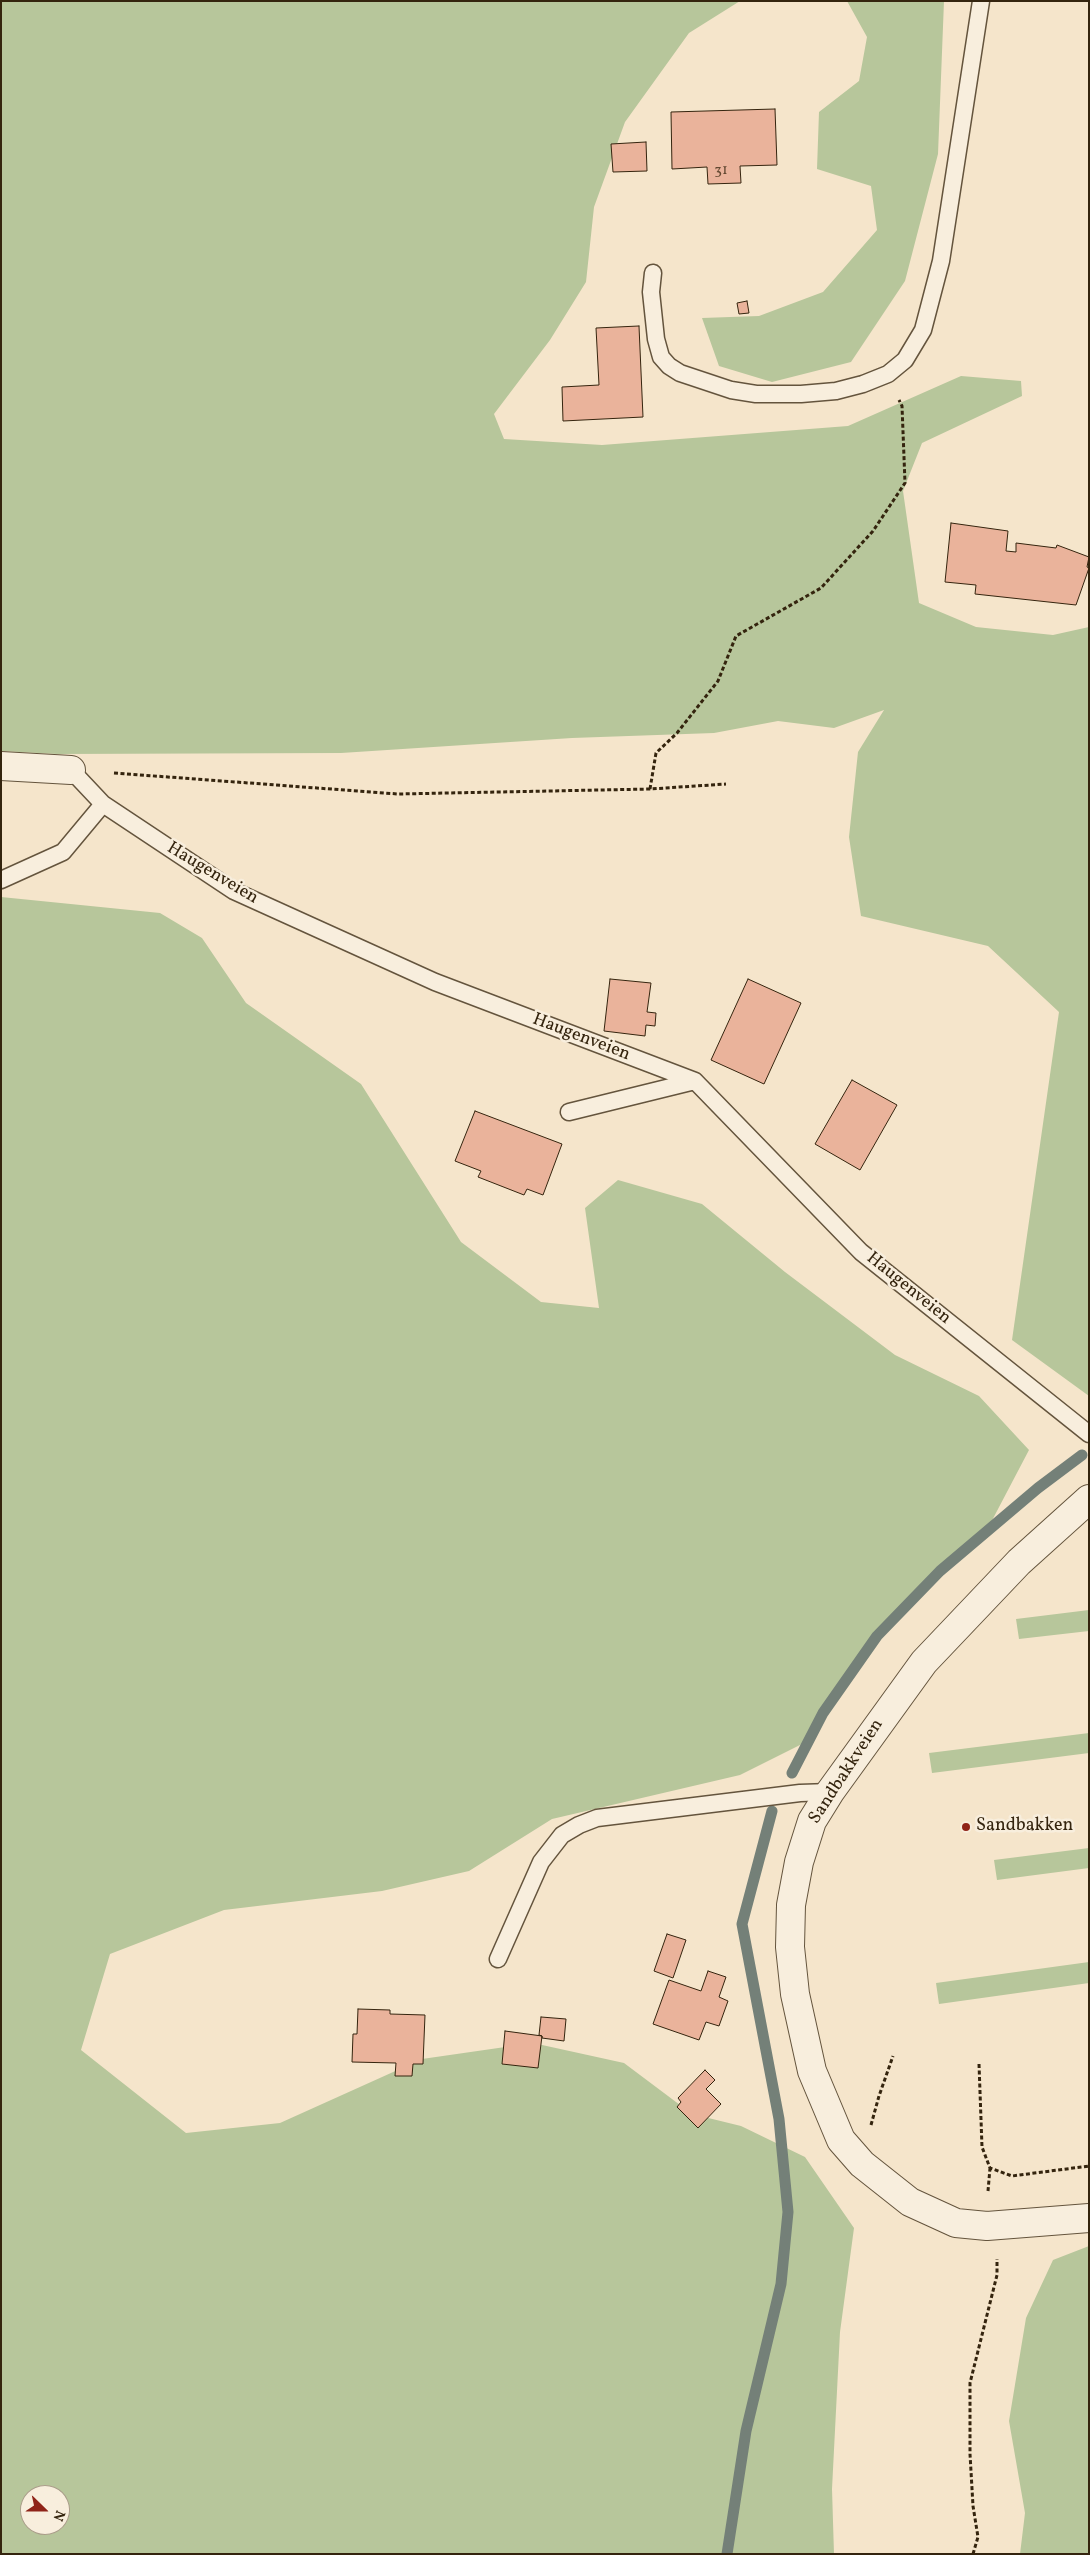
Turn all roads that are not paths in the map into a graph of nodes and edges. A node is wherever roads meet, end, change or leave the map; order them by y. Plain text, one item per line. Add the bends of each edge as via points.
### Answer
1 (981, 1) edge
2 (653, 273) dead end
3 (1, 766) edge
4 (71, 770) joint
5 (103, 804) junction
6 (1, 880) edge
7 (694, 1081) junction
8 (569, 1112) dead end
9 (1089, 1434) edge
10 (1089, 1500) edge
11 (830, 1792) junction
12 (498, 1959) dead end
13 (1089, 2218) edge

1 - 2 lane via 941,261 928,313 905,360 888,374 836,391 756,394 731,390 680,372 661,357 650,292
3 - 4 street
4 - 5 lane, Haugenveien
5 - 6 lane via 63,852
5 - 7 lane, Haugenveien via 234,892 434,982
7 - 8 lane
7 - 9 lane, Haugenveien via 862,1252
10 - 11 street, Sandbakkveien via 1019,1562 924,1662
11 - 12 lane via 607,1817 579,1825 562,1835 540,1862
11 - 13 street, Sandbakkveien via 812,1821 799,1862 791,1905 790,1947 795,1994 812,2071 841,2140 862,2164 910,2202 956,2223 987,2226

